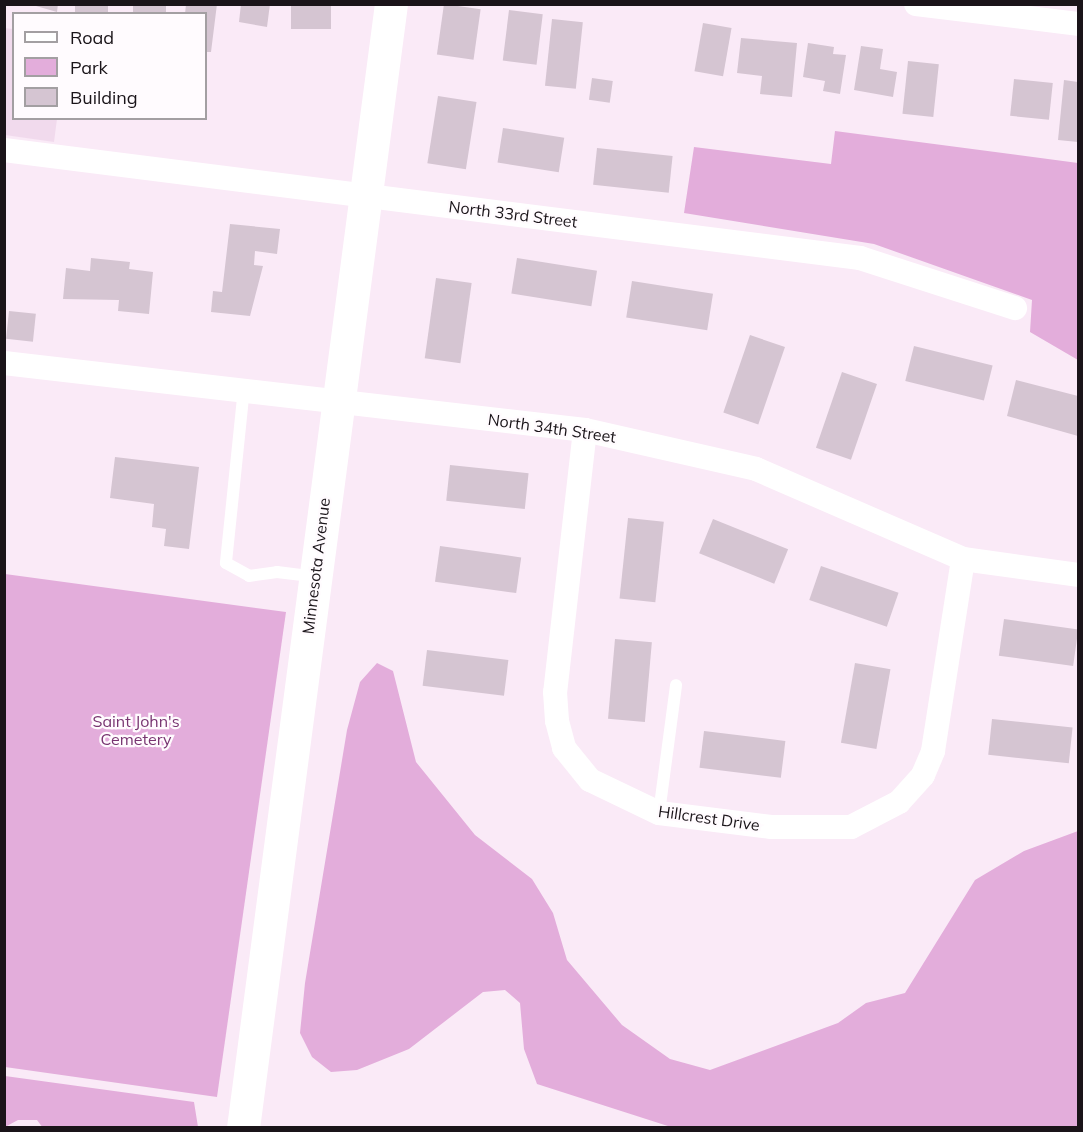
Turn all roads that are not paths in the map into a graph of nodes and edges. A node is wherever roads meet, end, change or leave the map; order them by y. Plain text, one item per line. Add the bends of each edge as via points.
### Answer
1 (391, 4) edge
2 (916, 4) edge
3 (1078, 24) edge
4 (4, 150) edge
5 (368, 196) junction
6 (1015, 308) dead end
7 (4, 363) edge
8 (244, 388) junction
9 (338, 401) junction
10 (585, 430) junction
11 (963, 559) junction
12 (1078, 574) edge
13 (315, 577) junction
14 (676, 685) dead end
15 (659, 813) junction
16 (243, 1128) edge

1 - 5 main road, Minnesota Avenue
2 - 3 street
4 - 5 street, North 33rd Street
5 - 6 street, North 33rd Street via 860,258
5 - 9 main road, Minnesota Avenue
7 - 8 street, North 34th Street
8 - 9 street, North 34th Street
8 - 13 lane via 226,563 249,576 277,572
9 - 10 street, North 34th Street
9 - 13 main road, Minnesota Avenue
10 - 11 street, North 34th Street via 756,469
10 - 15 street, Hillcrest Drive via 555,692 557,721 564,748 590,780
11 - 12 street, North 34th Street
11 - 15 street, Hillcrest Drive via 933,751 923,775 899,801 851,827 771,827
13 - 16 main road, Minnesota Avenue
14 - 15 lane

